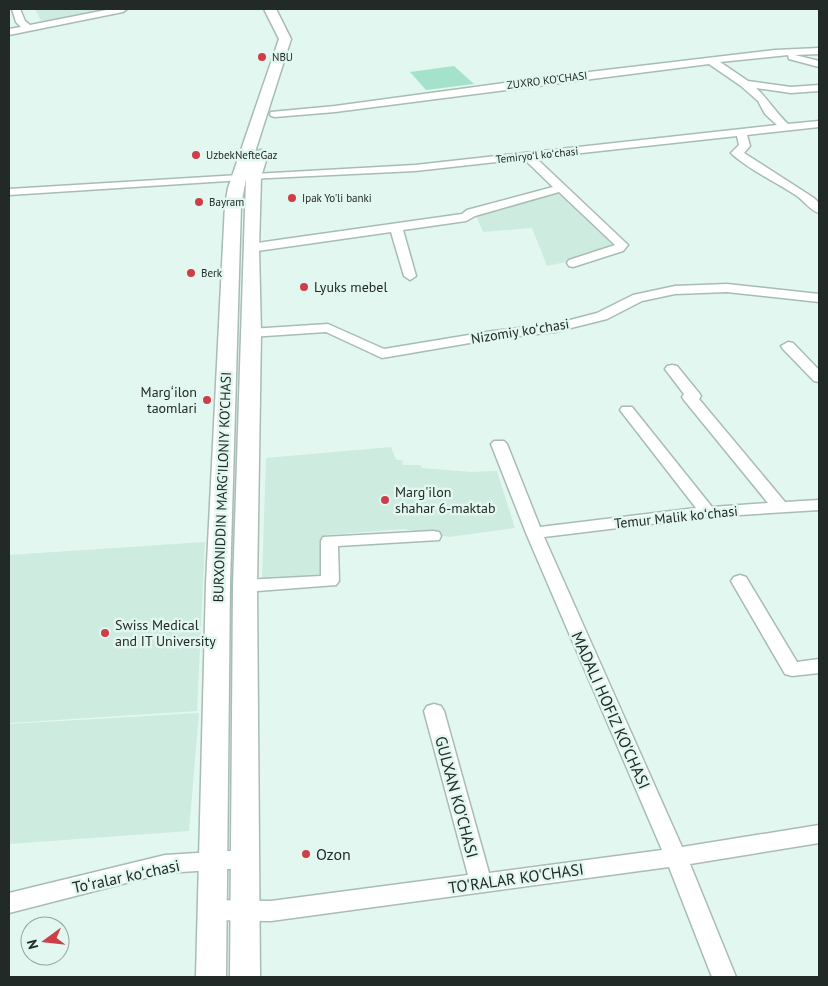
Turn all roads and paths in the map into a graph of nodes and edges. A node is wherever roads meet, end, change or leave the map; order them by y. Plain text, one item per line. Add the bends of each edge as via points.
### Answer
1 (16, 9) edge
2 (123, 9) edge
3 (270, 9) edge
4 (281, 9) edge
5 (27, 28) junction
6 (9, 32) edge
7 (819, 50) edge
8 (775, 53) junction
9 (712, 61) junction
10 (819, 64) edge
11 (290, 65) dead end
12 (745, 84) junction
13 (819, 88) edge
14 (280, 98) dead end
15 (275, 114) junction
16 (819, 124) edge
17 (786, 128) junction
18 (740, 133) junction
19 (527, 156) junction
20 (246, 177) junction
21 (562, 188) junction
22 (9, 192) edge
23 (819, 209) edge
24 (396, 228) junction
25 (251, 248) junction
26 (573, 263) dead end
27 (410, 276) dead end
28 (819, 298) edge
29 (252, 333) junction
30 (788, 346) dead end
31 (672, 369) dead end
32 (819, 378) edge
33 (627, 410) dead end
34 (499, 444) dead end
35 (819, 505) edge
36 (780, 507) junction
37 (708, 512) junction
38 (534, 533) junction
39 (433, 536) dead end
40 (740, 581) dead end
41 (245, 586) junction
42 (819, 666) edge
43 (434, 711) dead end
44 (819, 834) edge
45 (676, 857) junction
46 (244, 859) junction
47 (213, 860) junction
48 (480, 883) junction
49 (9, 903) edge
50 (211, 910) junction
51 (245, 911) junction
52 (211, 977) edge
53 (245, 977) edge
54 (724, 977) edge

1 - 5 street
2 - 5 street
3 - 20 main road, BURXONIDDIN MARG’ILONIY KO’CHASI via 285,39
4 - 11 main road via 296,38
5 - 6 street
7 - 8 street, ZUXRO KO'CHASI
8 - 9 street, ZUXRO KO'CHASI
8 - 10 street
9 - 12 street
9 - 15 street, ZUXRO KO'CHASI
12 - 13 street via 791,90
12 - 17 street
14 - 15 main road
15 - 20 main road
16 - 17 street, Temiryoʻl koʻchasi
17 - 18 street, Temiryoʻl koʻchasi
18 - 19 street, Temiryoʻl koʻchasi
18 - 23 street via 745,146 737,153
19 - 20 street, Temiryoʻl koʻchasi via 415,168
19 - 21 street
20 - 22 street, Temiryoʻl koʻchasi
20 - 25 main road, BURXONIDDIN MARG’ILONIY KO’CHASI
20 - 47 main road, BURXONIDDIN MARG’ILONIY KO’CHASI via 233,205 218,583
21 - 24 street via 466,217
21 - 26 street via 622,245
24 - 25 street
24 - 27 street
25 - 29 main road, BURXONIDDIN MARG’ILONIY KO’CHASI
28 - 29 street, Nizomiy koʻchasi via 727,288 676,290 638,298 602,316 555,328 382,354 328,328
29 - 41 main road, BURXONIDDIN MARG’ILONIY KO’CHASI
30 - 32 street
31 - 36 street via 694,396 689,397
33 - 37 street
34 - 38 street, MADALI HOFIZ KO'CHASI
35 - 36 street, Temur Malik koʻchasi
36 - 37 street, Temur Malik koʻchasi
37 - 38 street, Temur Malik koʻchasi
38 - 45 street, MADALI HOFIZ KO'CHASI
39 - 41 street via 329,541 330,581
40 - 42 street via 792,670
41 - 46 main road, BURXONIDDIN MARG’ILONIY KO’CHASI
43 - 48 street, GULXAN KO'CHASI
44 - 45 street, TO'RALAR KO'CHASI
45 - 48 street, TO'RALAR KO'CHASI
45 - 54 street, MADALI HOFIZ KO'CHASI
46 - 47 street, Toʻralar koʻchasi
46 - 51 main road, BURXONIDDIN MARG’ILONIY KO’CHASI
47 - 49 street, Toʻralar koʻchasi via 165,864
47 - 50 main road, BURXONIDDIN MARG’ILONIY KO’CHASI
48 - 51 street, TO'RALAR KO'CHASI via 271,911
50 - 51 street, TO'RALAR KO'CHASI
50 - 52 main road, BURXONIDDIN MARG’ILONIY KO’CHASI
51 - 53 main road, BURXONIDDIN MARG’ILONIY KO’CHASI

